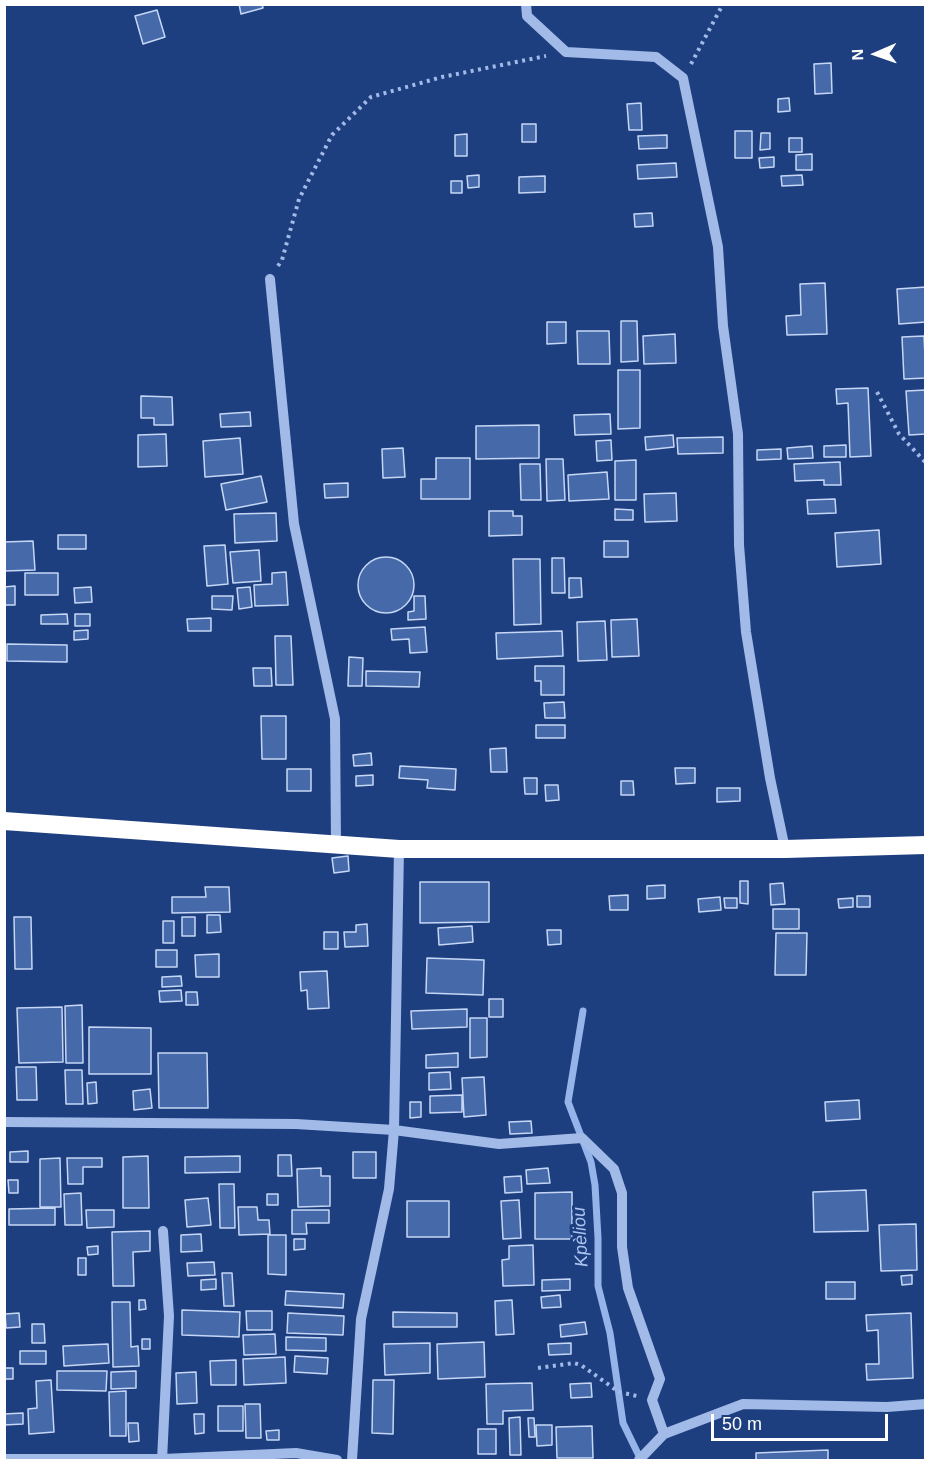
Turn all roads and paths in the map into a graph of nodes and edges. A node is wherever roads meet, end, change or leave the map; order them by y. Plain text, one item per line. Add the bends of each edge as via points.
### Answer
1 (526, 4) edge
2 (723, 4) edge
3 (566, 52) junction
4 (683, 78) junction
5 (270, 279) joint
6 (877, 392) dead end
7 (926, 463) edge
8 (4, 820) edge
9 (336, 844) junction
10 (926, 845) edge
11 (399, 849) junction
12 (785, 849) junction
13 (4, 1122) edge
14 (394, 1130) junction
15 (163, 1231) dead end
16 (538, 1368) dead end
17 (652, 1400) junction
18 (926, 1404) edge
19 (664, 1434) junction
20 (4, 1460) edge
21 (163, 1460) edge
22 (337, 1461) edge
23 (352, 1461) edge
24 (639, 1461) edge

1 - 3 street via 527,16
2 - 4 path
3 - 4 street via 656,57
3 - 5 path via 442,77 371,97 332,135 299,199 282,260
4 - 12 street via 718,247 723,326 738,434 738,545 746,632
5 - 9 street via 294,524 335,719
6 - 7 path via 899,434
8 - 9 highway
9 - 11 highway
10 - 12 highway
11 - 12 highway
11 - 14 street
13 - 14 street via 296,1124
14 - 17 street via 499,1144 582,1138 614,1169 622,1193 622,1247 628,1288 660,1379
14 - 23 street via 389,1188 361,1319
15 - 21 street via 169,1316
16 - 17 path via 574,1363 619,1392
17 - 19 street
18 - 19 street via 743,1404
19 - 24 street
20 - 21 street
21 - 22 street via 296,1453

